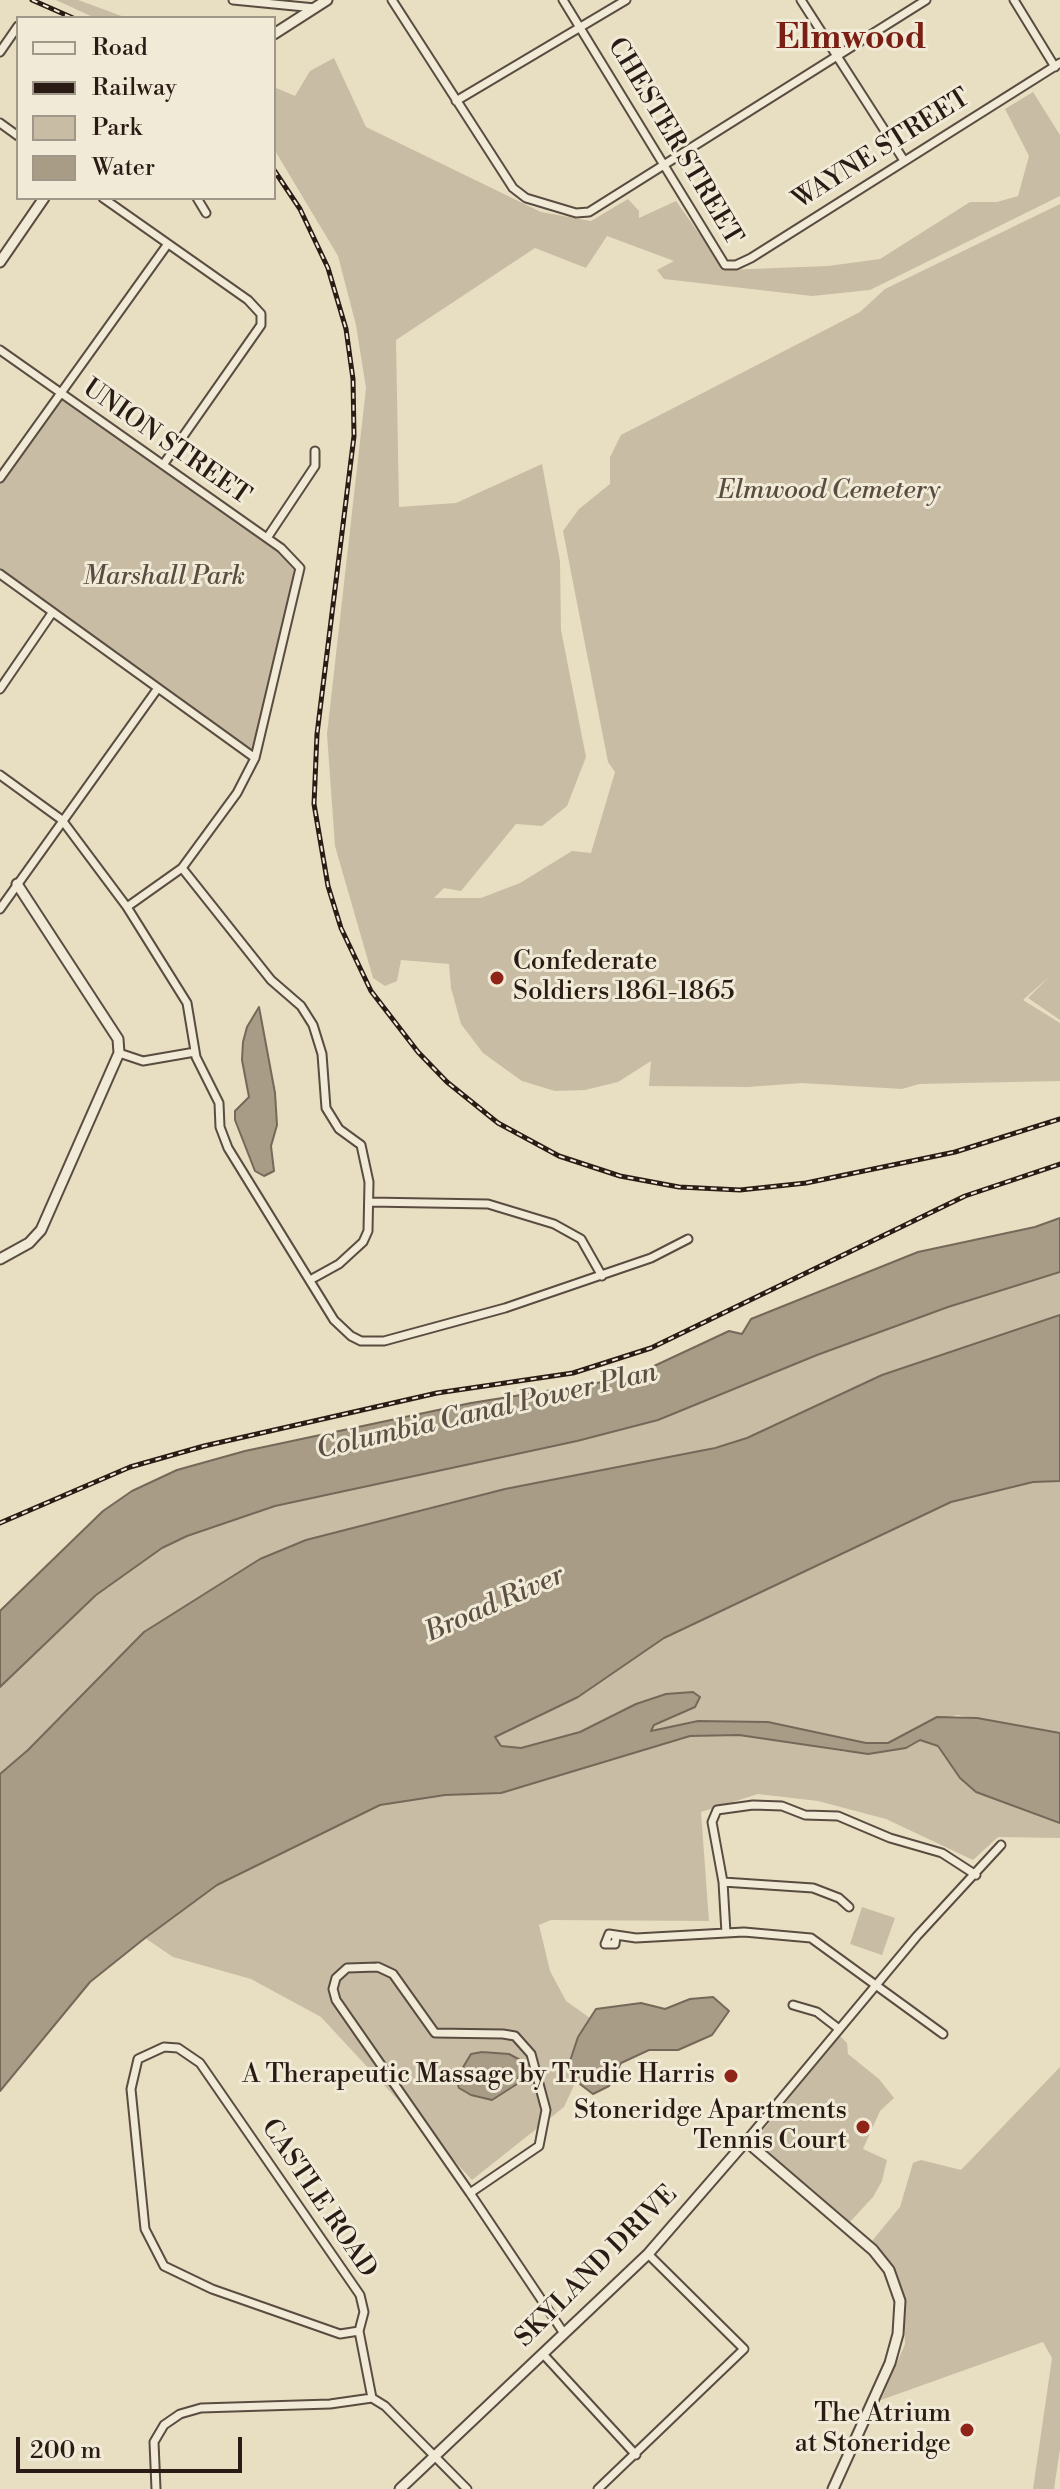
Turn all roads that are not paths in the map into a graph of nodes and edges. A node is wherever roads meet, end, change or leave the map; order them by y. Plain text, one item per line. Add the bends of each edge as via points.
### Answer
1 (233, 0) edge
2 (327, 0) edge
3 (392, 0) edge
4 (563, 0) edge
5 (626, 0) edge
6 (801, 0) edge
7 (926, 0) edge
8 (1014, 0) edge
9 (315, 8) junction
10 (581, 28) junction
11 (16, 29) edge
12 (276, 33) edge
13 (0, 52) edge
14 (837, 57) junction
15 (1057, 65) edge
16 (456, 101) junction
17 (903, 159) junction
18 (663, 165) junction
19 (43, 200) edge
20 (106, 200) edge
21 (198, 200) edge
22 (206, 213) dead end
23 (167, 245) junction
24 (0, 262) edge
25 (725, 265) joint
26 (0, 350) edge
27 (60, 393) junction
28 (315, 451) dead end
29 (163, 465) junction
30 (0, 478) edge
31 (267, 538) junction
32 (0, 574) edge
33 (52, 613) junction
34 (158, 688) junction
35 (0, 689) edge
36 (255, 758) junction
37 (0, 775) edge
38 (62, 820) junction
39 (182, 868) junction
40 (17, 884) junction
41 (127, 907) junction
42 (0, 909) edge
43 (195, 1052) junction
44 (119, 1053) junction
45 (369, 1202) junction
46 (688, 1239) dead end
47 (0, 1259) edge
48 (602, 1276) junction
49 (310, 1280) junction
50 (1001, 1845) dead end
51 (976, 1875) junction
52 (723, 1882) junction
53 (849, 1907) dead end
54 (726, 1933) junction
55 (616, 1937) dead end
56 (879, 1985) junction
57 (793, 2005) dead end
58 (839, 2029) junction
59 (943, 2034) dead end
60 (746, 2141) junction
61 (470, 2193) junction
62 (648, 2254) junction
63 (359, 2331) junction
64 (563, 2332) junction
65 (543, 2354) junction
66 (372, 2398) junction
67 (435, 2455) junction
68 (636, 2455) junction
69 (156, 2489) edge
70 (400, 2489) edge
71 (467, 2489) edge
72 (598, 2489) edge
73 (833, 2489) edge

1 - 9 street
2 - 9 street
3 - 16 street
4 - 10 street, CHESTER STREET
5 - 10 street
6 - 14 street
7 - 14 street
8 - 15 street
9 - 12 street
10 - 16 street
10 - 18 street, CHESTER STREET
11 - 13 street
14 - 17 street
14 - 18 street
15 - 17 street, WAYNE STREET
16 - 18 street via 513,188 547,206 589,212
17 - 25 street, WAYNE STREET via 751,258
18 - 25 street, CHESTER STREET
19 - 24 street
20 - 23 street
21 - 22 street
23 - 27 street
23 - 29 street via 248,300 261,314 261,325
26 - 27 street, UNION STREET
27 - 29 street, UNION STREET
27 - 30 street
28 - 31 street via 315,466
29 - 31 street, UNION STREET
31 - 36 street, UNION STREET via 297,561 300,574
32 - 33 street
33 - 34 street
33 - 35 street
34 - 36 street
34 - 38 street
36 - 39 street via 237,793
37 - 38 street
38 - 40 street
38 - 41 street
39 - 41 street
39 - 45 street via 313,1025 322,1054 326,1108 339,1129 361,1145
40 - 42 street
40 - 44 street via 118,1039
41 - 43 street via 187,1003
43 - 44 street via 143,1061
43 - 49 street via 219,1103 228,1148
44 - 47 street via 41,1230
45 - 48 street via 488,1204 554,1224 581,1239
45 - 49 street via 363,1242
46 - 48 street
48 - 49 street via 505,1308 374,1341 361,1341 342,1329
50 - 51 street, SKYLAND DRIVE
51 - 52 street via 942,1853 838,1816 753,1805 717,1810 712,1822
51 - 56 street, SKYLAND DRIVE
52 - 53 street via 813,1888
52 - 54 street
54 - 55 street
54 - 56 street via 811,1938
56 - 58 street, SKYLAND DRIVE
56 - 59 street
57 - 58 street via 817,2012
58 - 60 street, SKYLAND DRIVE
60 - 62 street, SKYLAND DRIVE
60 - 73 street via 873,2250 889,2270 900,2301 890,2363
61 - 61 street via 336,2000 336,1978 347,1968 378,1967 393,1974 435,2033 515,2036 531,2054 546,2110 539,2146
61 - 64 street
62 - 64 street, SKYLAND DRIVE
62 - 68 street via 744,2349
63 - 63 street, CASTLE ROAD via 364,2312 360,2295 200,2063 178,2048 164,2047 138,2059 131,2089 145,2229 164,2266 212,2289 340,2334
63 - 66 street, CASTLE ROAD
64 - 65 street, SKYLAND DRIVE
65 - 67 street, SKYLAND DRIVE
65 - 68 street
66 - 67 street
66 - 69 street via 201,2408 180,2414 164,2425 154,2442
67 - 70 street, SKYLAND DRIVE
67 - 71 street
68 - 72 street

